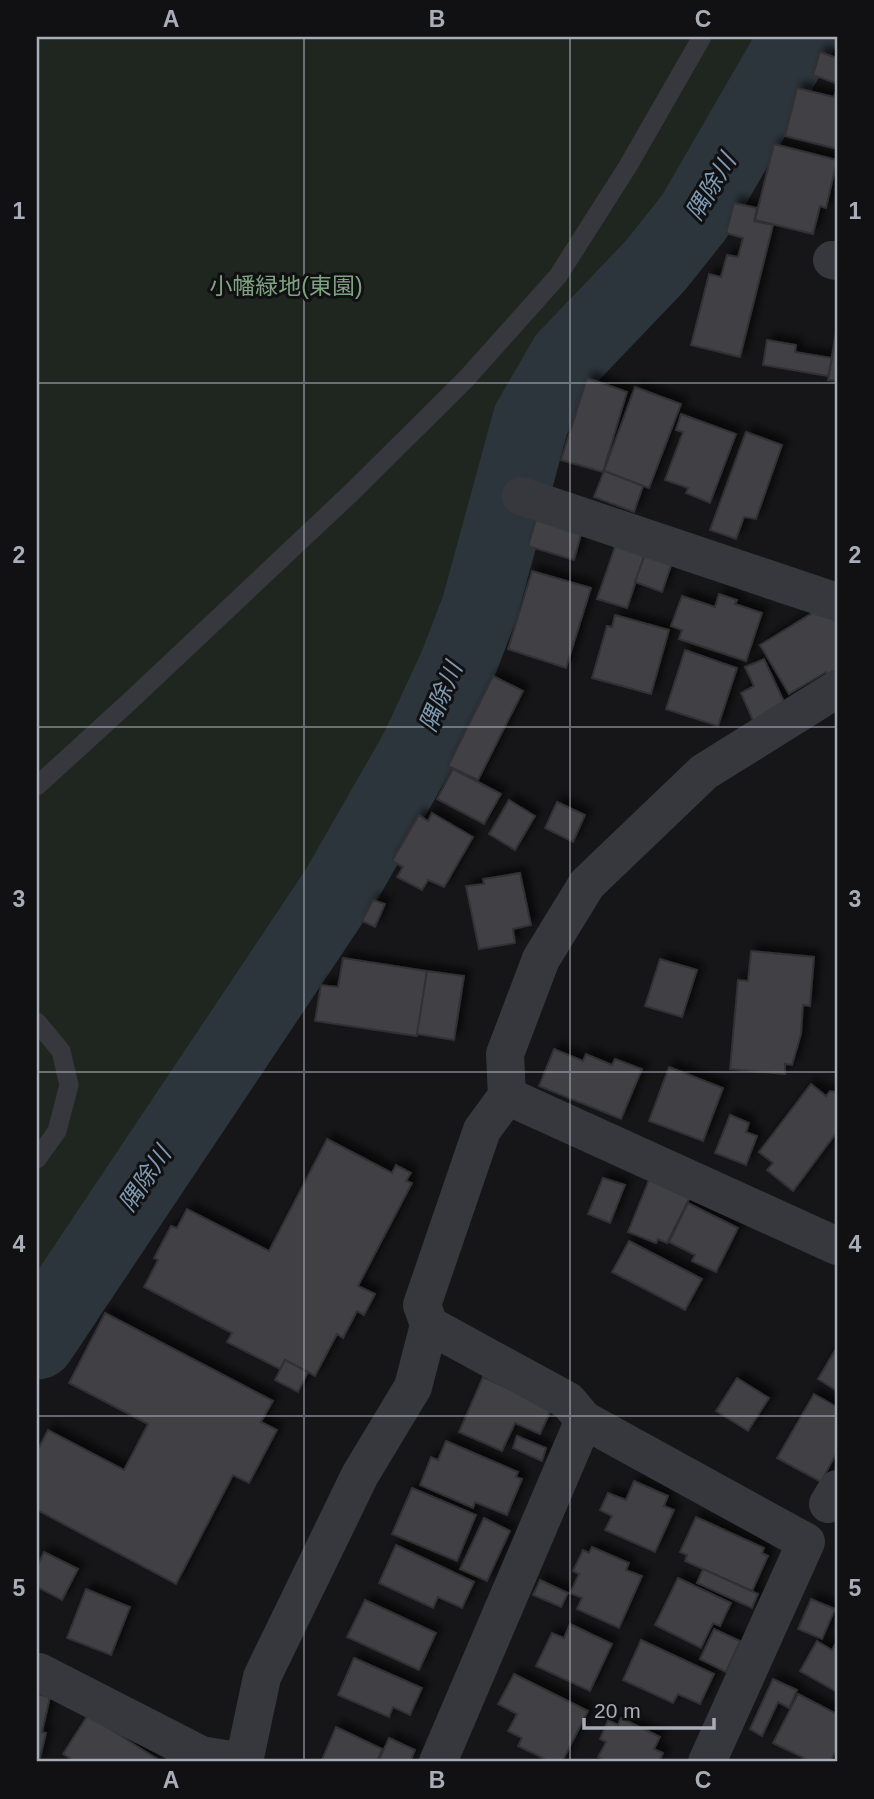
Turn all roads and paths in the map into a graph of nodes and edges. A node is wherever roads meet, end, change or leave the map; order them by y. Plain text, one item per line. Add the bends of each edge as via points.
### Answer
1 (702, 37) edge
2 (521, 496) dead end
3 (837, 602) edge
4 (837, 689) edge
5 (37, 786) edge
6 (37, 1022) edge
7 (507, 1097) junction
8 (37, 1159) edge
9 (837, 1246) edge
10 (429, 1325) junction
11 (583, 1420) junction
12 (822, 1542) edge
13 (39, 1672) dead end
14 (244, 1762) edge
15 (438, 1762) edge
16 (707, 1762) edge

1 - 5 lane via 558,276 465,380 351,493
2 - 3 street
4 - 7 street via 704,772 587,884 541,959 505,1054
6 - 8 lane via 61,1051 69,1085 57,1131
7 - 9 street
7 - 10 street via 482,1130 422,1304
10 - 11 street via 568,1401
10 - 14 street via 413,1387 360,1475 262,1677
11 - 12 street
11 - 15 street
12 - 16 street
13 - 14 street via 201,1755

